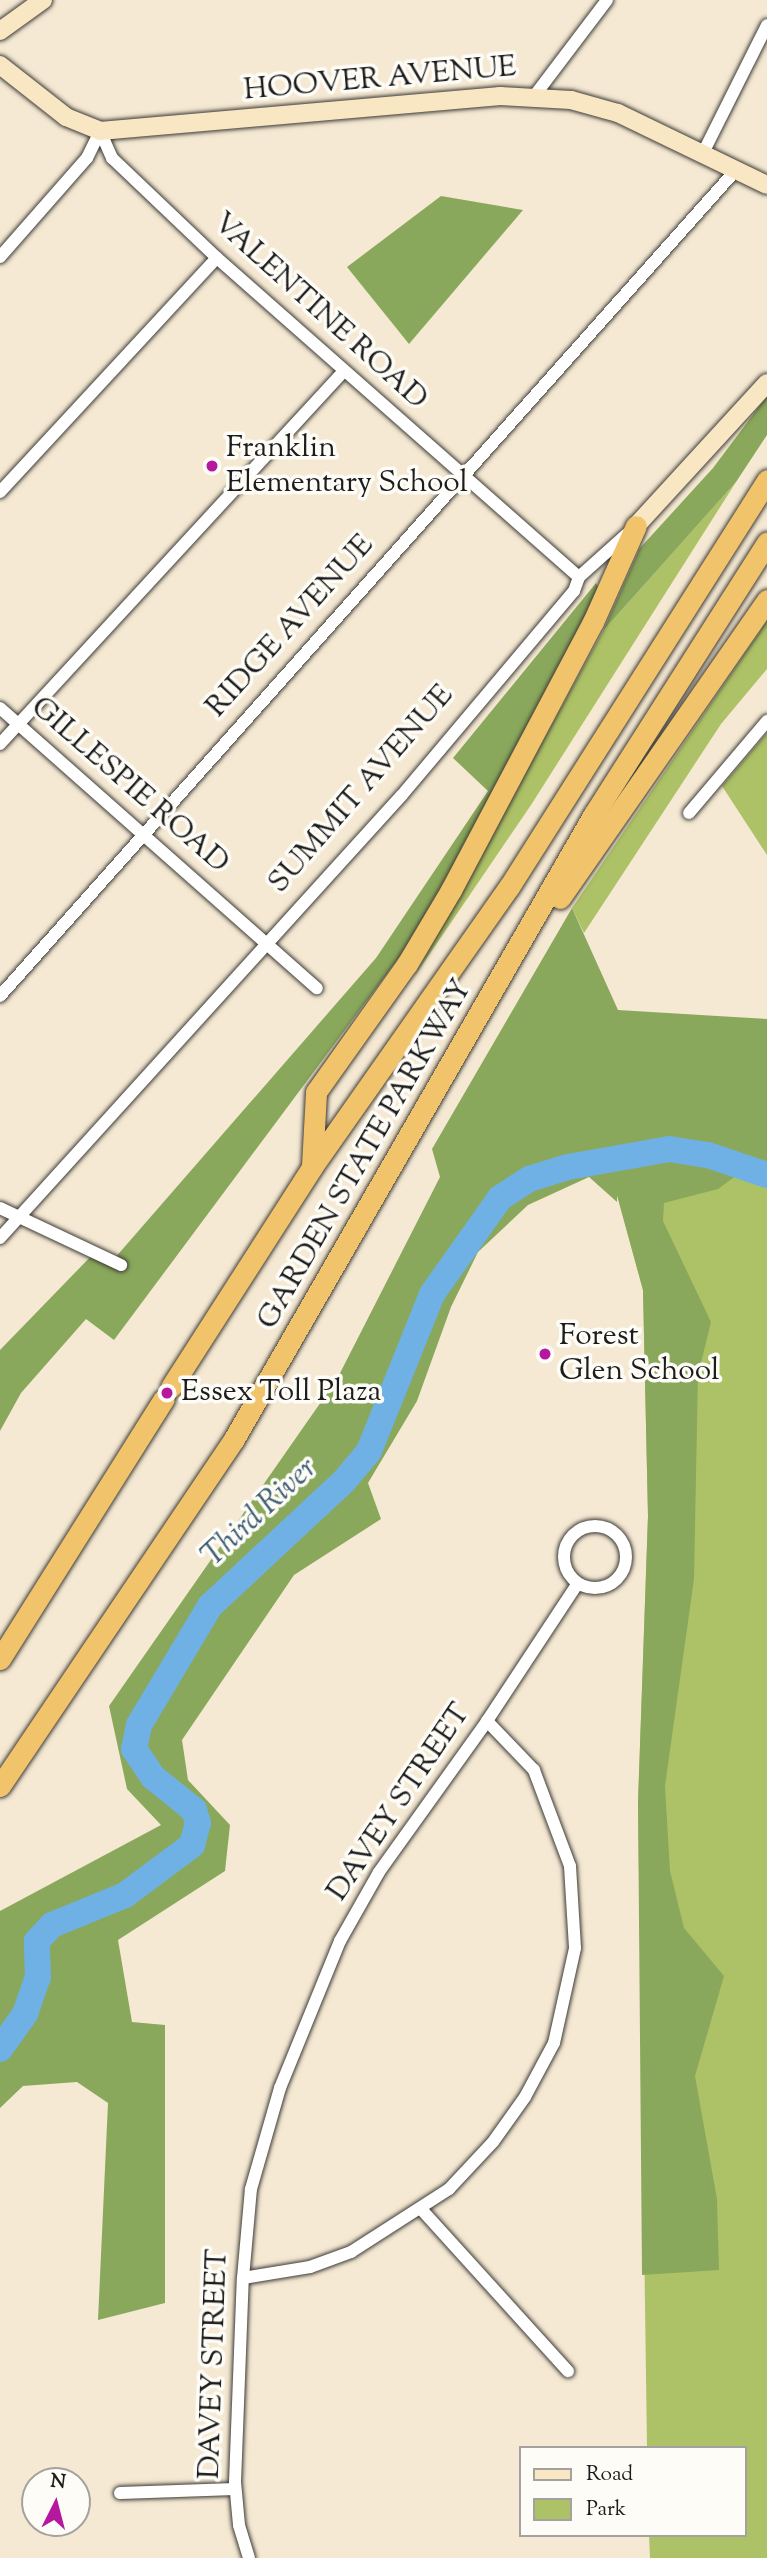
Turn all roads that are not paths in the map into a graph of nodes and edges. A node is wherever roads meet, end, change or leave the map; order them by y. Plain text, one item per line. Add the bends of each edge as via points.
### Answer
1 (43, 0) edge
2 (607, 0) edge
3 (767, 25) edge
4 (0, 31) edge
5 (0, 65) edge
6 (535, 95) junction
7 (100, 131) junction
8 (703, 153) junction
9 (736, 170) junction
10 (767, 185) edge
11 (0, 257) edge
12 (217, 258) junction
13 (344, 371) junction
14 (767, 383) edge
15 (463, 473) junction
16 (767, 480) edge
17 (0, 492) edge
18 (636, 526) junction
19 (767, 542) edge
20 (579, 576) junction
21 (767, 600) edge
22 (0, 708) edge
23 (767, 722) edge
24 (16, 723) junction
25 (0, 744) edge
26 (689, 813) dead end
27 (144, 832) junction
28 (265, 942) junction
29 (317, 988) dead end
30 (493, 995) junction
31 (0, 996) edge
32 (312, 1167) junction
33 (0, 1208) edge
34 (19, 1216) junction
35 (0, 1238) edge
36 (121, 1265) dead end
37 (576, 1586) junction
38 (0, 1659) edge
39 (487, 1721) junction
40 (0, 1786) edge
41 (421, 2209) junction
42 (243, 2278) junction
43 (568, 2371) dead end
44 (235, 2489) junction
45 (120, 2493) dead end
46 (249, 2558) edge

1 - 4 street
2 - 6 street
3 - 8 street
5 - 7 street, HOOVER AVENUE via 66,117
6 - 7 street, HOOVER AVENUE
6 - 8 street, HOOVER AVENUE via 618,113
7 - 11 street via 86,158
7 - 12 street, VALENTINE ROAD via 112,158
8 - 9 street, HOOVER AVENUE
9 - 10 street, HOOVER AVENUE
9 - 15 street, RIDGE AVENUE
12 - 13 street, VALENTINE ROAD
12 - 17 street
13 - 15 street, VALENTINE ROAD
13 - 24 street
14 - 18 street, SUMMIT AVENUE
15 - 20 street, VALENTINE ROAD
15 - 27 street, RIDGE AVENUE
16 - 32 highway, GARDEN STATE PARKWAY via 509,887
18 - 20 street, SUMMIT AVENUE
18 - 32 highway via 593,622 451,890 407,964 316,1092
19 - 30 highway, GARDEN STATE PARKWAY via 594,814
20 - 28 street, SUMMIT AVENUE via 574,591 402,795
21 - 30 highway
22 - 24 street, GILLESPIE ROAD
23 - 26 street
24 - 25 street
24 - 27 street, GILLESPIE ROAD
27 - 28 street, GILLESPIE ROAD
27 - 31 street, RIDGE AVENUE
28 - 29 street, GILLESPIE ROAD
28 - 34 street, SUMMIT AVENUE
30 - 40 highway, GARDEN STATE PARKWAY via 234,1439
32 - 38 highway, GARDEN STATE PARKWAY
33 - 34 street
34 - 35 street, SUMMIT AVENUE
34 - 36 street
37 - 37 street via 612,1583 624,1572 628,1558 623,1544 603,1525 590,1525 567,1541 566,1571
37 - 39 street, DAVEY STREET
39 - 41 street via 534,1770 552,1807 570,1866 575,1948 554,2043 525,2097 493,2142 449,2189
39 - 42 street, DAVEY STREET via 379,1872 340,1941 305,2018 251,2189
41 - 42 street via 351,2252 310,2267
41 - 43 street
42 - 44 street, DAVEY STREET
44 - 45 street
44 - 46 street, DAVEY STREET

